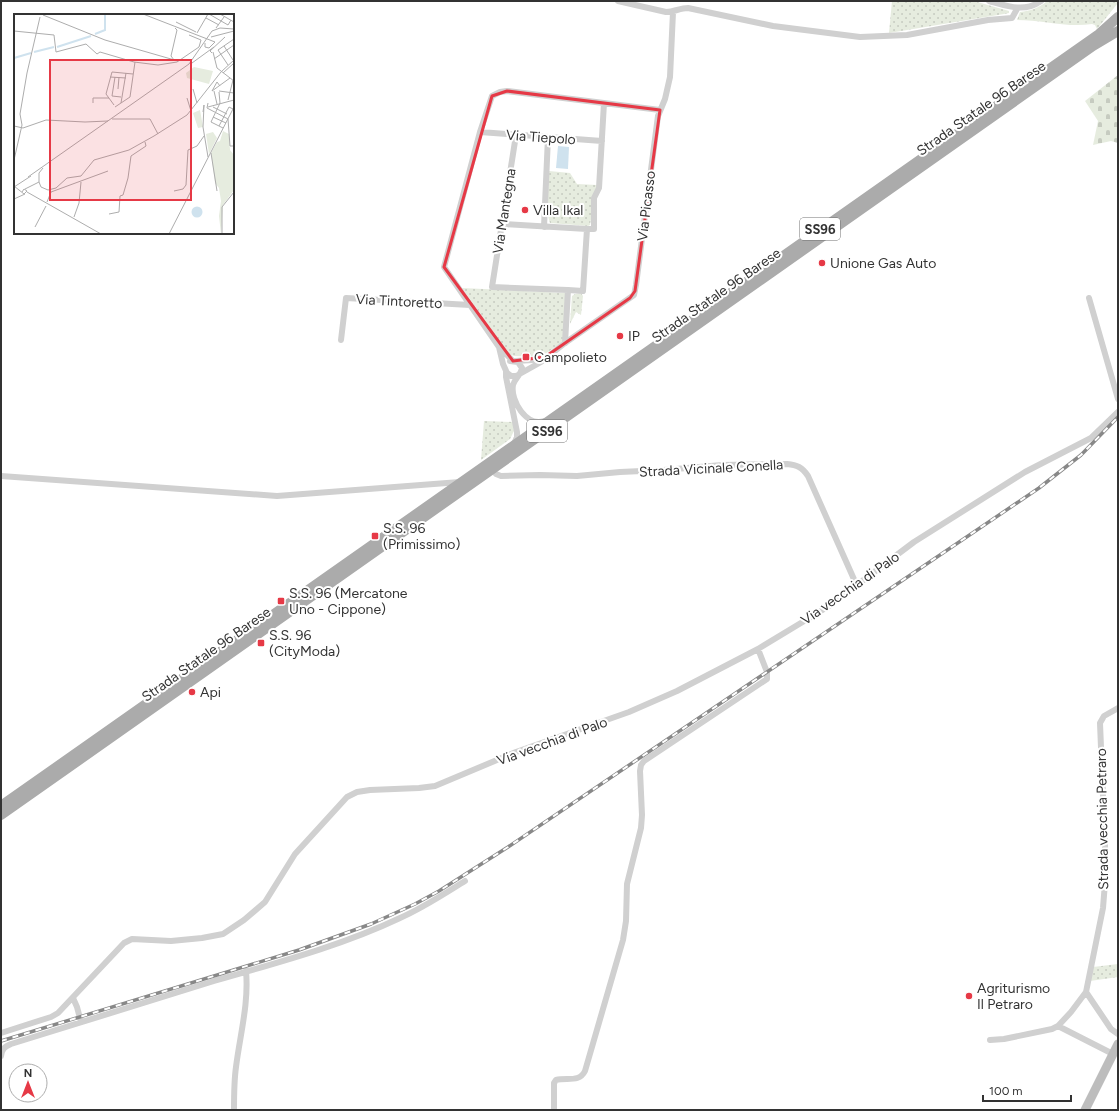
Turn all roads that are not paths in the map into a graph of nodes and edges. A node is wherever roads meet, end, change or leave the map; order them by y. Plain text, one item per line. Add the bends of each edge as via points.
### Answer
1 (618, 1) edge
2 (1041, 1) edge
3 (992, 2) edge
4 (1017, 8) junction
5 (1118, 9) edge
6 (673, 12) junction
7 (1118, 17) edge
8 (1118, 24) edge
9 (1118, 31) edge
10 (1091, 43) junction
11 (604, 103) junction
12 (660, 110) junction
13 (480, 132) junction
14 (516, 135) junction
15 (548, 137) junction
16 (602, 141) junction
17 (503, 224) junction
18 (544, 227) junction
19 (587, 230) junction
20 (568, 290) junction
21 (1089, 298) dead end
22 (470, 305) junction
23 (341, 340) dead end
24 (565, 343) junction
25 (500, 347) junction
26 (546, 357) junction
27 (514, 361) junction
28 (506, 370) junction
29 (519, 375) junction
30 (1118, 399) edge
31 (1118, 412) edge
32 (552, 419) junction
33 (510, 449) junction
34 (492, 470) junction
35 (1, 476) edge
36 (461, 482) junction
37 (857, 586) junction
38 (758, 649) junction
39 (1118, 708) edge
40 (1, 806) edge
41 (1, 815) edge
42 (465, 881) dead end
43 (246, 971) junction
44 (1086, 992) junction
45 (72, 998) junction
46 (81, 1022) junction
47 (1058, 1026) junction
48 (1, 1033) edge
49 (1118, 1034) edge
50 (990, 1040) dead end
51 (1118, 1044) edge
52 (1113, 1054) junction
53 (1, 1056) edge
54 (234, 1110) edge
55 (554, 1110) edge
56 (1085, 1110) edge

1 - 6 street
2 - 4 street via 1033,6
3 - 4 street
4 - 6 street via 1012,18 884,37 847,36 773,26 688,8
5 - 10 main road
6 - 12 street, Via Picasso via 670,78
7 - 10 main road, SS96
8 - 10 main road, SS96
9 - 10 main road, SS96
10 - 32 main road, Strada Statale 96 Barese / SS96
10 - 34 main road, Strada Statale 96 Barese / SS96
11 - 12 street
11 - 13 street via 500,92 492,96
11 - 16 street
12 - 24 street, Via Picasso via 635,291 630,298
13 - 14 street, Via Tiepolo
13 - 22 street via 444,267
14 - 15 street, Via Tiepolo
14 - 17 street, Via Mantegna
15 - 16 street, Via Tiepolo
15 - 18 street
16 - 19 street via 599,188 594,198 594,229
17 - 18 street
17 - 20 street, Via Mantegna via 492,287
18 - 19 street
19 - 20 street via 583,291
20 - 24 street
21 - 30 street
22 - 23 street, Via Tintoretto via 346,298
22 - 25 street
24 - 26 street, Via Picasso
25 - 27 street
25 - 28 street
26 - 27 street
26 - 29 street, Via Picasso
27 - 28 street via 508,363
27 - 29 street via 520,363 522,368
28 - 29 street via 511,376
28 - 33 street via 517,432
29 - 32 street via 513,392 520,410 533,421 540,423
31 - 37 street, Via vecchia di Palo via 1091,438 999,488 914,542
32 - 33 main road, Strada Statale 96 Barese / SS96
33 - 36 main road, Strada Statale 96 Barese / SS96
34 - 37 street, Strada Vicinale Conella via 502,476 577,476 722,465 795,465 803,469 808,476
34 - 41 main road, Strada Statale 96 Barese / SS96
35 - 36 street via 277,496
36 - 40 main road, Strada Statale 96 Barese / SS96
37 - 38 street, Via vecchia di Palo
38 - 45 street, Via vecchia di Palo via 677,691 629,712 516,752 436,786 370,790 347,797 295,854 265,902 244,920 223,934 202,938 171,941 132,939 124,943
38 - 55 street via 767,672 767,679 764,682 641,765 641,828 627,884 623,940 583,1076 578,1079 556,1080
39 - 44 street, Strada vecchia Petraro via 1104,716 1100,723 1106,870 1103,908
42 - 43 street via 412,912 370,931
43 - 46 street
43 - 54 street via 244,1021 236,1068
44 - 47 street, Strada vecchia Petraro
44 - 49 street via 1111,1029
45 - 46 street
45 - 48 street, Via vecchia di Palo via 51,1017
46 - 53 street via 11,1044 4,1047
47 - 50 street
47 - 52 street
51 - 52 street
52 - 56 street

